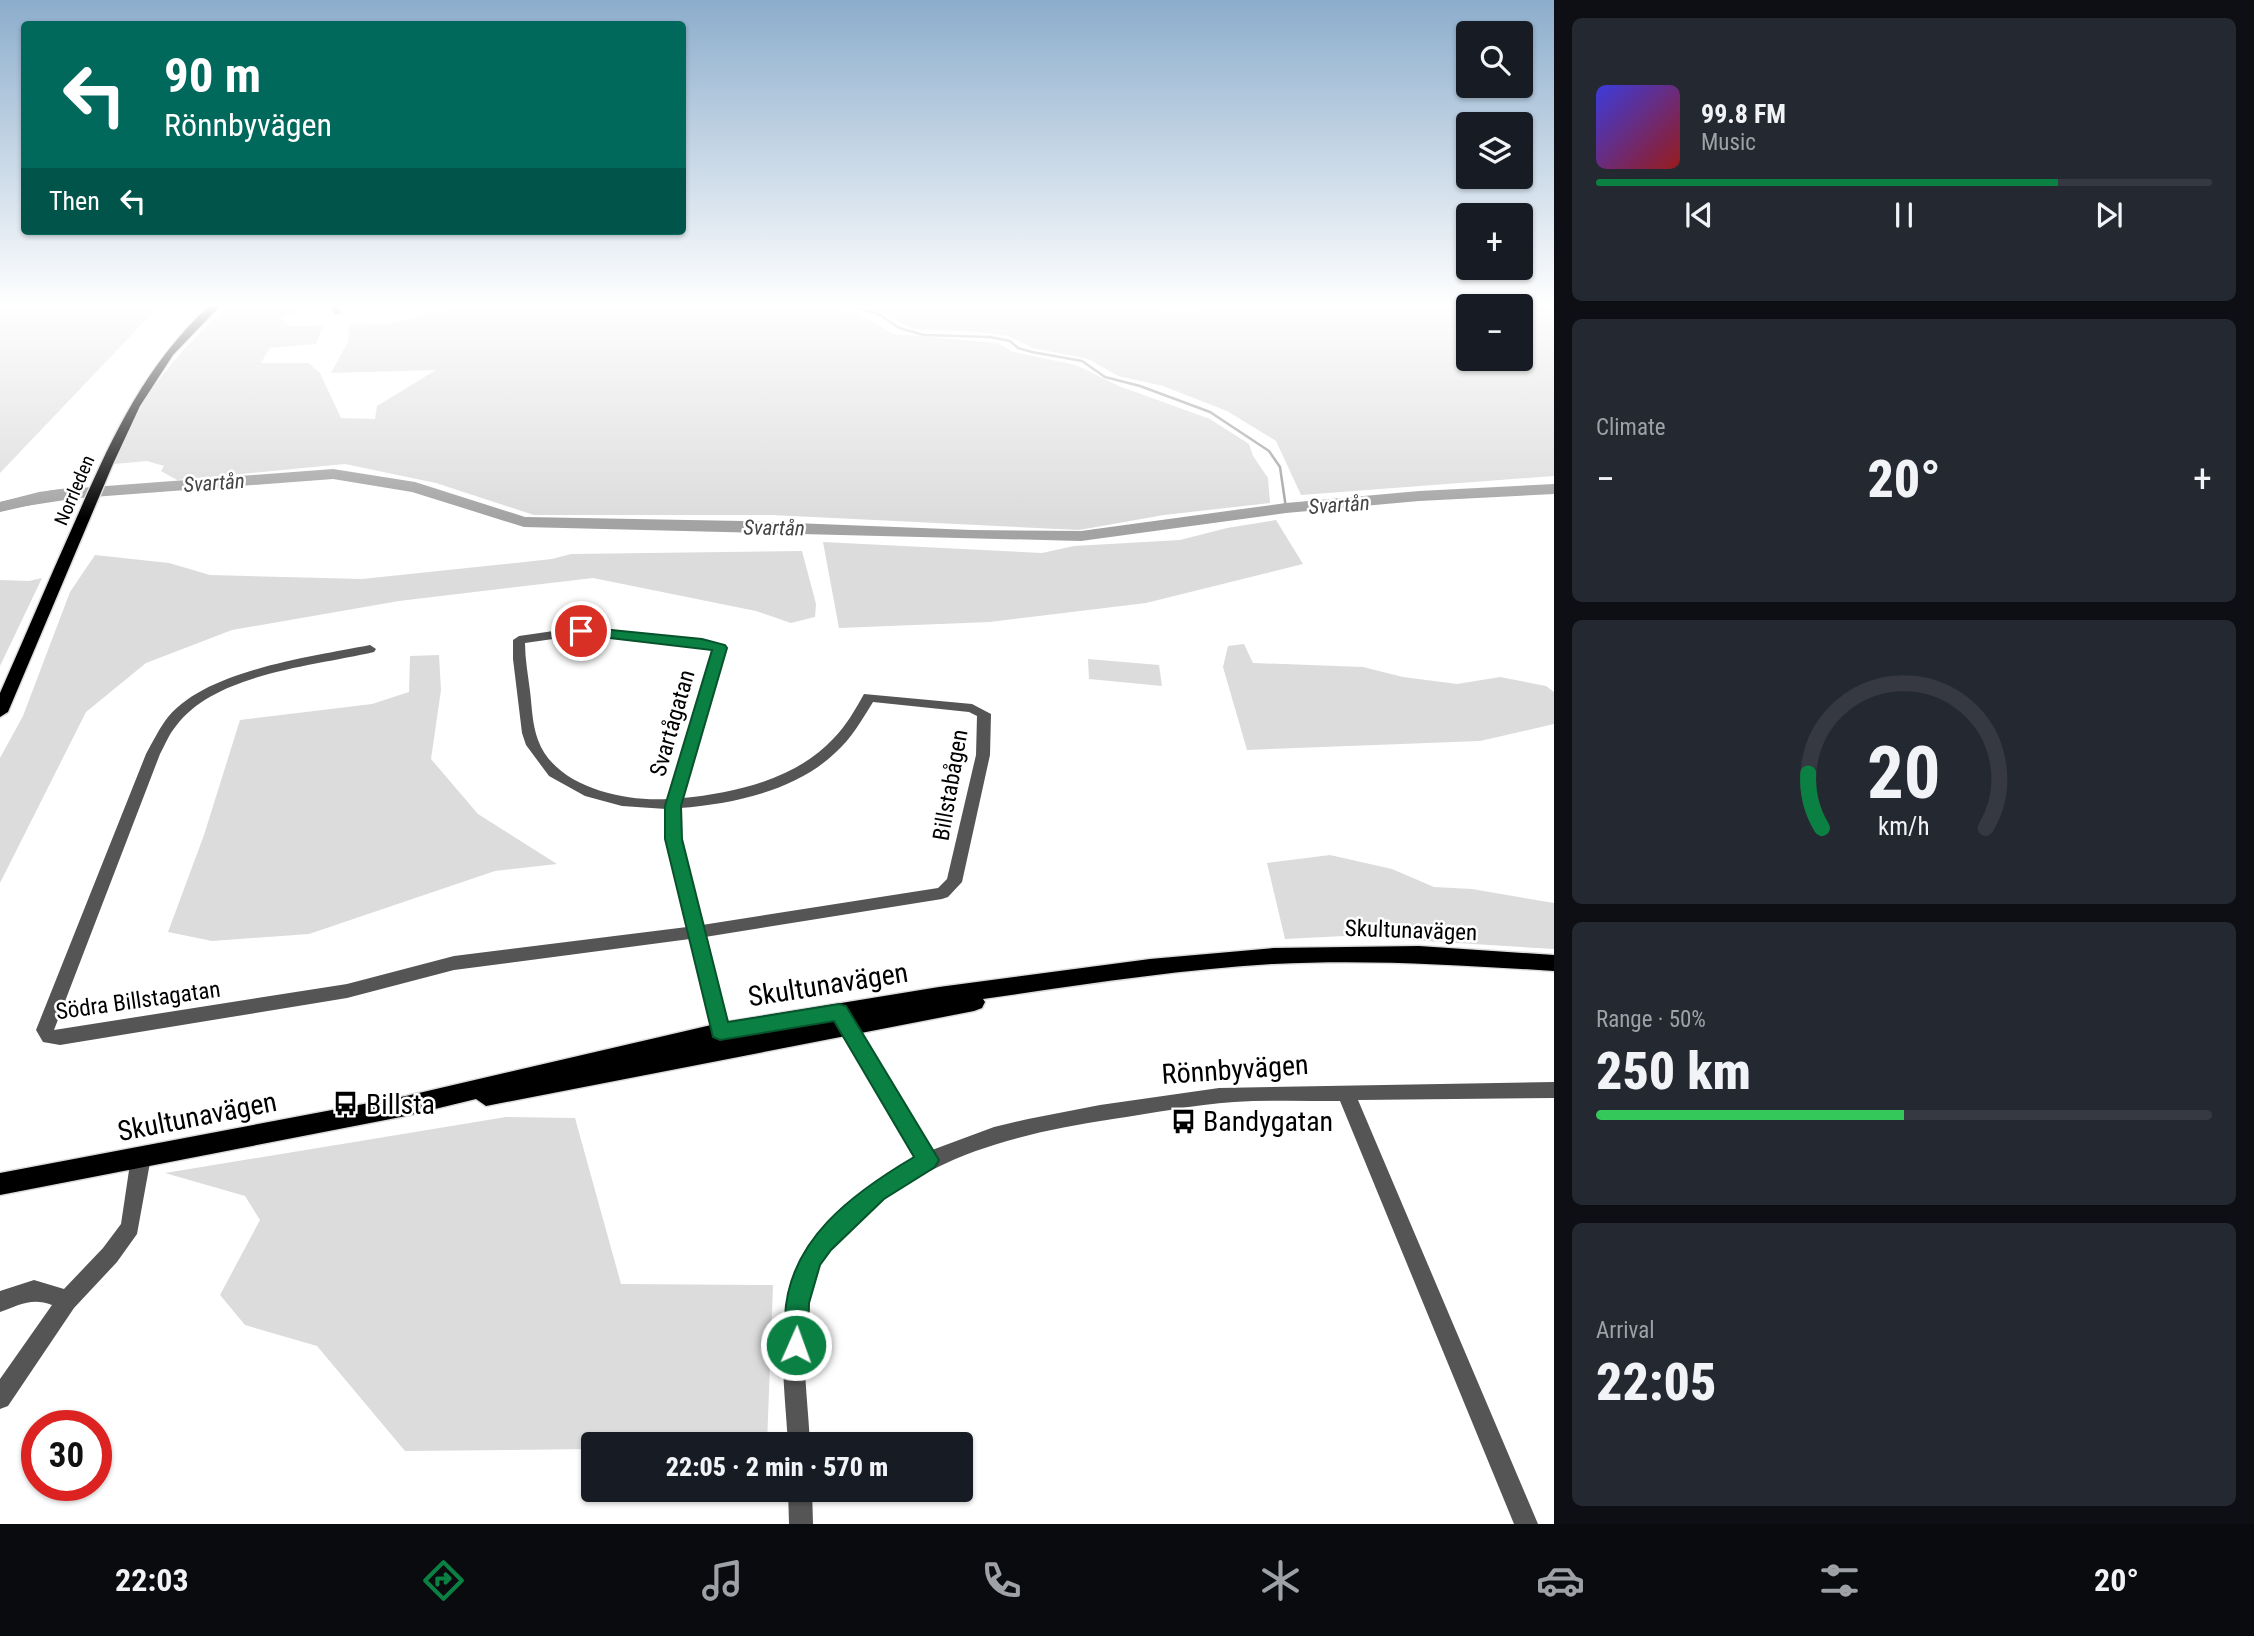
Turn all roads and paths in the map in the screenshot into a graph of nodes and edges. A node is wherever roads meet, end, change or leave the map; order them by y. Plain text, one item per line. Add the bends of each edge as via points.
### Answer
1 (152, 376) edge
2 (520, 639) joint
3 (370, 649) dead end
4 (0, 712) edge
5 (673, 806) junction
6 (697, 932) junction
7 (1554, 962) edge
8 (843, 1019) junction
9 (723, 1040) junction
10 (1554, 1090) edge
11 (1346, 1093) junction
12 (141, 1157) junction
13 (928, 1160) junction
14 (0, 1184) edge
15 (0, 1301) edge
16 (67, 1301) junction
17 (0, 1398) edge
18 (799, 1432) edge
19 (800, 1502) edge
20 (801, 1524) edge
21 (1526, 1524) edge

1 - 4 main road, Norrleden via 121,430
2 - 5 street, Billstabågen via 528,723 540,757 571,783 597,794 623,802
2 - 5 street, Svartågatan via 581,631 720,648
3 - 6 street, Södra Billstagatan via 232,681 198,699 171,722 153,754 78,942 45,1030 49,1037 347,991 454,963
5 - 6 street, Svartågatan via 673,839
5 - 6 street, Billstabågen via 738,796 788,779 843,739 869,697 972,708 984,714 977,787 950,889
6 - 9 street, Svartågatan
7 - 8 main road, Skultunavägen via 1419,954 1274,956 1098,974 956,1006
8 - 9 main road, Skultunavägen
8 - 13 street
9 - 12 main road, Skultunavägen via 509,1093 406,1106
10 - 11 street, Rönnbyvägen
11 - 13 street, Rönnbyvägen via 1236,1094 1135,1107 988,1135
11 - 21 street
12 - 14 main road, Skultunavägen
12 - 16 street via 130,1227
13 - 18 street, Rönnbyvägen via 876,1191 810,1260 797,1303
15 - 16 street via 41,1289
16 - 17 street
19 - 20 street

